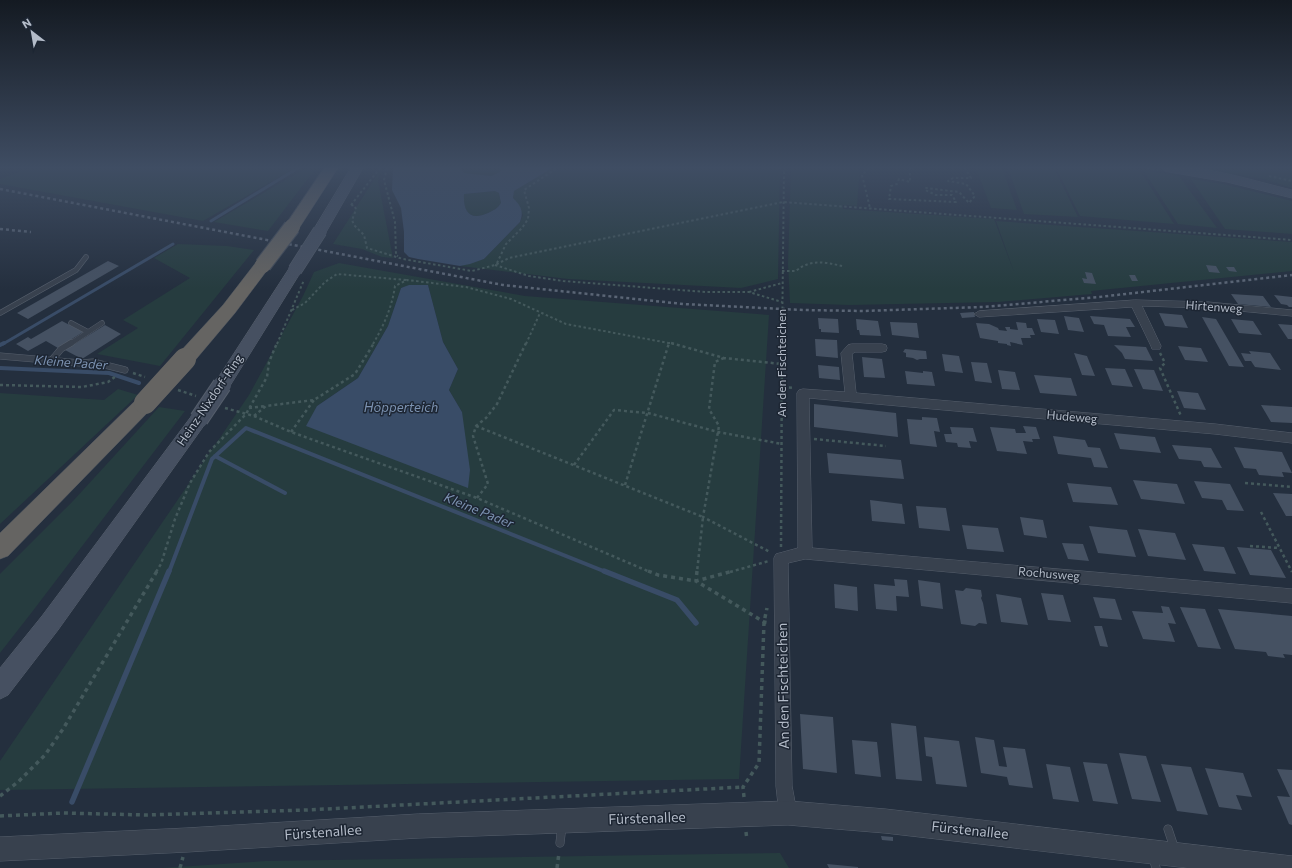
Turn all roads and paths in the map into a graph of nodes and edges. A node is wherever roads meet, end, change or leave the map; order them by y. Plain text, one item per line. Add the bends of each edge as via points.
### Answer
1 (304, 209) edge
2 (333, 209) edge
3 (356, 209) edge
4 (391, 209) edge
5 (529, 209) edge
6 (751, 209) edge
7 (783, 209) edge
8 (876, 209) edge
9 (1292, 240) edge
10 (86, 257) dead end
11 (403, 259) junction
12 (495, 265) junction
13 (842, 266) dead end
14 (782, 270) junction
15 (300, 274) junction
16 (407, 280) junction
17 (782, 282) junction
18 (748, 292) junction
19 (782, 302) junction
20 (1135, 303) junction
21 (292, 310) junction
22 (0, 313) edge
23 (540, 313) junction
24 (1292, 313) edge
25 (979, 314) dead end
26 (71, 323) dead end
27 (102, 323) dead end
28 (88, 332) junction
29 (669, 342) junction
30 (1156, 346) joint
31 (882, 348) dead end
32 (0, 356) edge
33 (724, 358) junction
34 (51, 361) junction
35 (782, 364) junction
36 (126, 370) joint
37 (146, 377) dead end
38 (108, 382) dead end
39 (0, 385) edge
40 (182, 392) dead end
41 (803, 393) joint
42 (198, 397) dead end
43 (851, 397) junction
44 (314, 400) junction
45 (266, 406) junction
46 (249, 408) junction
47 (235, 411) dead end
48 (246, 414) junction
49 (648, 414) junction
50 (254, 416) junction
51 (476, 426) junction
52 (1186, 427) junction
53 (291, 432) junction
54 (718, 432) junction
55 (804, 438) junction
56 (1292, 438) edge
57 (782, 444) junction
58 (886, 446) dead end
59 (574, 465) junction
60 (1245, 483) dead end
61 (625, 485) junction
62 (1292, 487) edge
63 (477, 498) junction
64 (1261, 512) dead end
65 (703, 516) junction
66 (1250, 546) dead end
67 (1280, 548) junction
68 (0, 549) edge
69 (805, 552) junction
70 (781, 558) junction
71 (1292, 572) edge
72 (696, 581) junction
73 (1292, 596) edge
74 (769, 601) dead end
75 (764, 622) junction
76 (50, 623) junction
77 (0, 687) edge
78 (0, 700) edge
79 (0, 796) edge
80 (788, 813) junction
81 (0, 816) edge
82 (562, 820) junction
83 (1168, 829) dead end
84 (560, 843) joint
85 (0, 849) edge
86 (1177, 855) junction
87 (1154, 860) edge
88 (181, 861) dead end
89 (180, 868) edge
90 (556, 868) edge
91 (1292, 868) edge

1 - 68 highway, bridge via 228,309 185,359 145,403
2 - 15 main road, Heinz-Nixdorf-Ring, bridge
3 - 11 path via 352,220 364,235 367,248
4 - 11 path via 395,222 396,255
5 - 12 path via 526,222 519,233 506,244
6 - 12 path via 509,258
7 - 14 path, An den Fischteichen
8 - 9 path
10 - 22 lane via 76,270
11 - 12 path via 472,271
12 - 18 path via 530,276 563,281 706,292
13 - 14 path via 817,260 800,266 796,271
14 - 17 path, An den Fischteichen
15 - 21 path
15 - 76 main road, Heinz-Nixdorf-Ring, bridge via 199,419
16 - 21 path via 337,274 330,276 306,304
16 - 23 path via 466,287 511,299
16 - 44 path via 395,286 384,326 355,374
17 - 18 path
17 - 19 path, An den Fischteichen
18 - 19 path
19 - 35 path, An den Fischteichen
20 - 24 street, Hirtenweg via 1208,305
20 - 25 street, Hirtenweg
20 - 30 street
21 - 46 path via 269,362 267,377
23 - 29 path via 566,324
23 - 51 path via 496,404 486,418
26 - 28 lane
27 - 28 lane
28 - 34 lane via 61,349
29 - 33 path
29 - 49 path
30 - 52 path via 1165,363 1160,368
31 - 43 street via 852,348 846,353
32 - 34 lane
33 - 35 path
33 - 54 path via 715,362 709,409 719,426
34 - 36 lane via 93,362
35 - 57 path, An den Fischteichen
36 - 37 path
38 - 39 path via 82,387
40 - 42 path
41 - 43 street, Hudeweg
41 - 55 street, An den Fischteichen
43 - 52 street, Hudeweg
44 - 45 path
44 - 53 path
45 - 46 path
45 - 50 path
46 - 48 path
47 - 48 path
48 - 50 path
48 - 79 path via 209,452 190,483 161,564 63,729 45,755
49 - 54 path
49 - 59 path via 614,410
49 - 61 path
50 - 53 path
51 - 59 path
51 - 63 path via 473,436 488,484
52 - 56 street, Hudeweg
53 - 63 path
54 - 57 path
54 - 65 path
55 - 58 path
55 - 69 street, An den Fischteichen
57 - 70 path, An den Fischteichen
59 - 61 path
60 - 62 path
61 - 65 path
63 - 72 path via 658,575
64 - 67 path
65 - 70 path
65 - 72 path
66 - 67 path
67 - 71 path
69 - 70 street
69 - 73 street, Rochusweg
70 - 72 path
70 - 80 street, An den Fischteichen via 784,786
72 - 75 path
74 - 75 path
75 - 81 path via 759,763 743,787 307,810
76 - 77 main road, Heinz-Nixdorf-Ring
76 - 78 main road, Heinz-Nixdorf-Ring
80 - 82 street, Fürstenallee
80 - 87 street, Fürstenallee via 885,821
82 - 84 lane
82 - 85 street, Fürstenallee
83 - 86 lane
84 - 90 path
86 - 87 street, Fürstenallee
86 - 91 street, Fürstenallee
88 - 89 path

